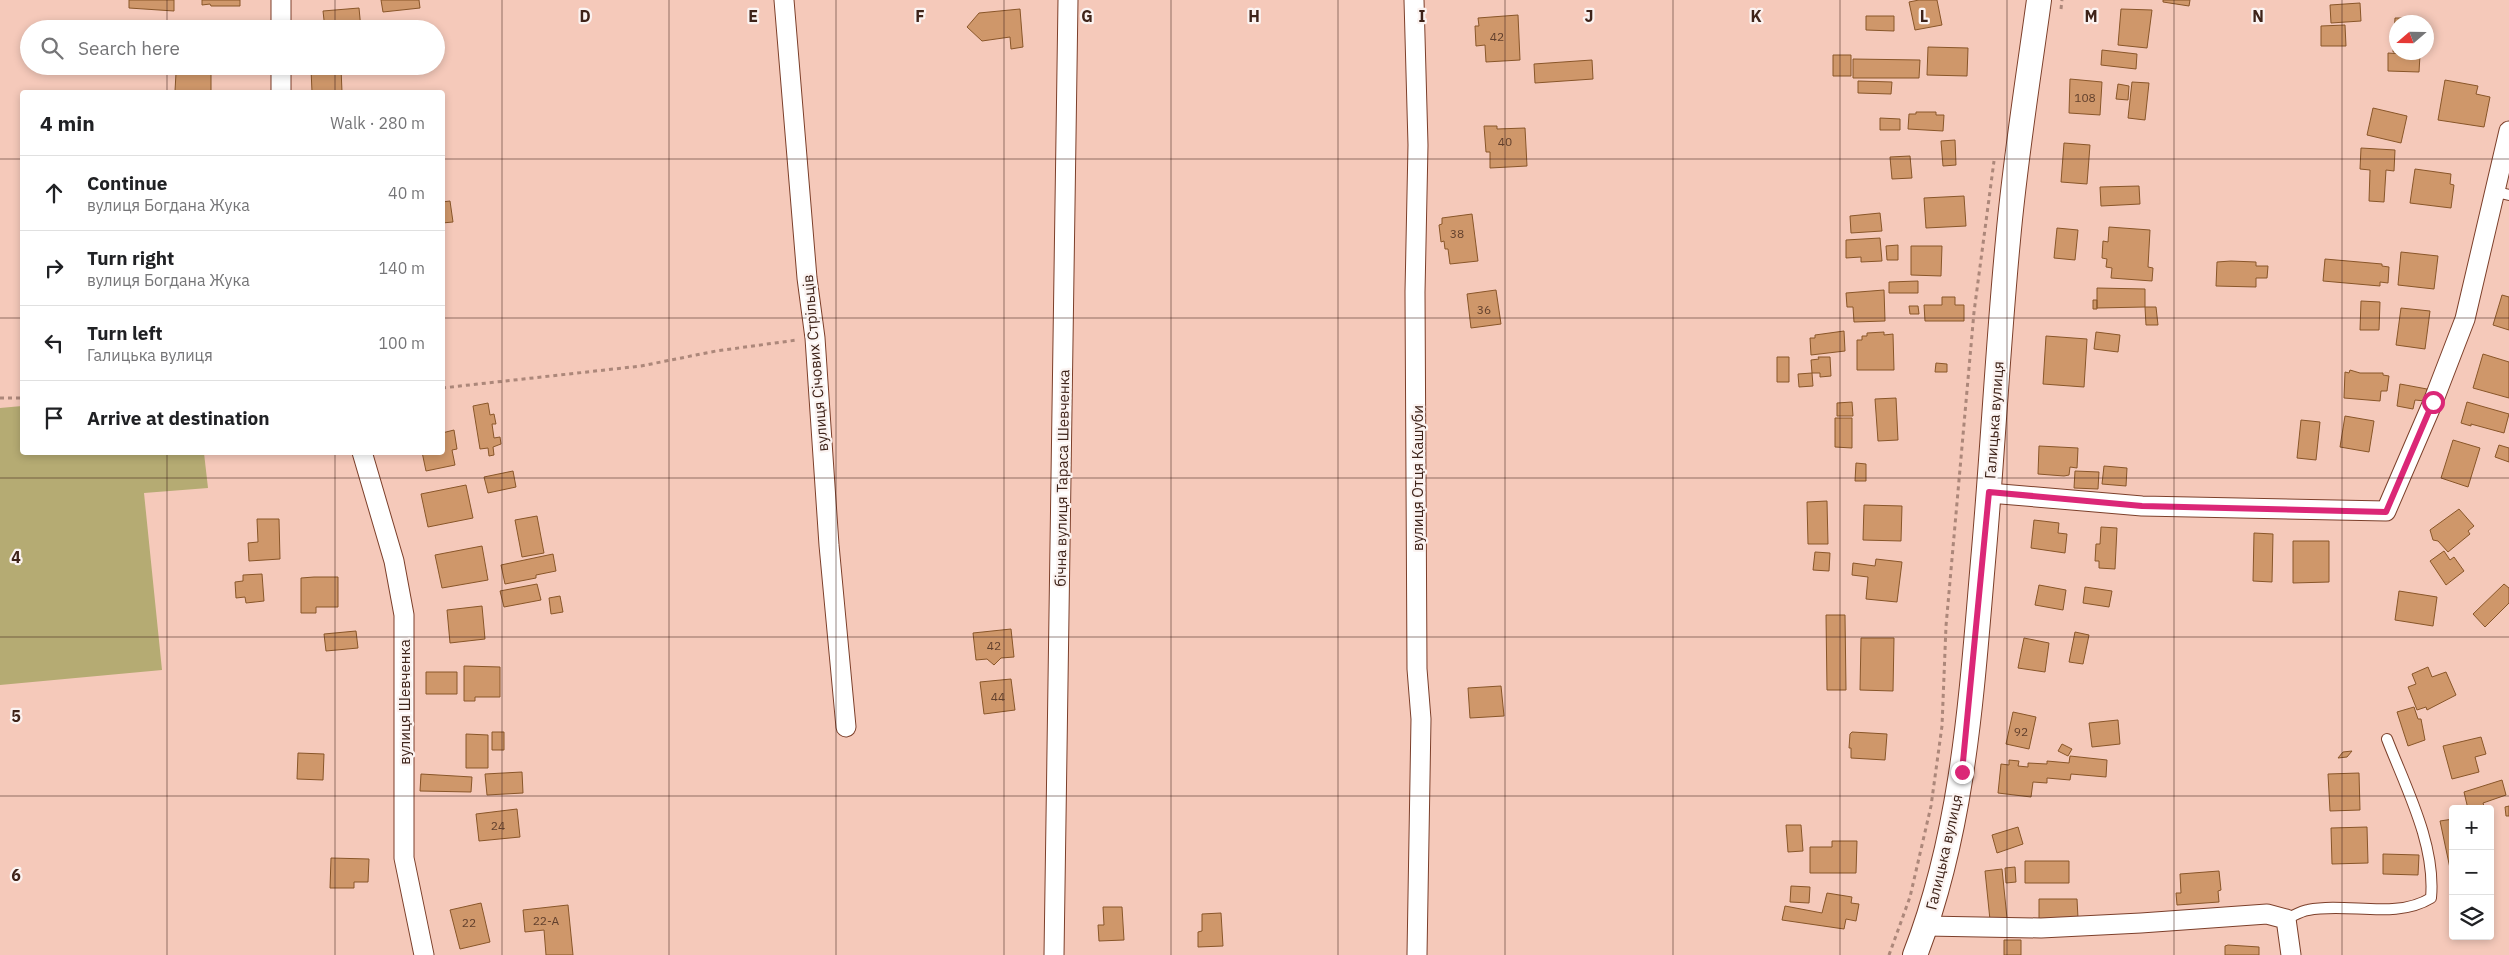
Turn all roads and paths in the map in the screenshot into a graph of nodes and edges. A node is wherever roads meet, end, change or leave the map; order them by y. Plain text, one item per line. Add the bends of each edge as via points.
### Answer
1 (281, 0) edge
2 (784, 0) edge
3 (1068, 0) edge
4 (1414, 0) edge
5 (2040, 0) edge
6 (281, 20) edge
7 (281, 75) edge
8 (281, 90) edge
9 (2509, 131) edge
10 (1995, 153) dead end
11 (2503, 194) edge
12 (815, 338) junction
13 (445, 388) edge
14 (0, 398) edge
15 (20, 398) edge
16 (363, 455) edge
17 (1989, 492) junction
18 (846, 727) dead end
19 (2387, 739) dead end
20 (2286, 918) junction
21 (1926, 926) junction
22 (424, 955) edge
23 (1054, 955) edge
24 (1417, 955) edge
25 (1889, 955) edge
26 (1915, 955) edge
27 (2291, 955) edge

1 - 6 street
2 - 12 street, вулиця Січових Стрільців
3 - 23 street, бічна вулиця Тараса Шевченка
4 - 24 street, вулиця Отця Кашуби via 1418,145 1415,292 1417,670 1421,719
5 - 17 street, Галицька вулиця via 2008,239
7 - 8 street
9 - 11 street
10 - 25 path via 1974,312 1946,626 1942,726 1932,797 1910,897
11 - 17 street via 2465,319 2386,512 2142,506
12 - 13 path via 716,351 641,366
12 - 18 street, вулиця Січових Стрільців
14 - 15 path
16 - 22 street, вулиця Шевченка via 394,561 404,615 404,858
17 - 21 street, Галицька вулиця via 1962,772 1948,847
19 - 20 lane via 2418,819 2433,877 2431,898 2418,906 2398,909 2307,910
20 - 21 street via 2267,914 2040,928
20 - 27 street
21 - 26 street, Галицька вулиця

